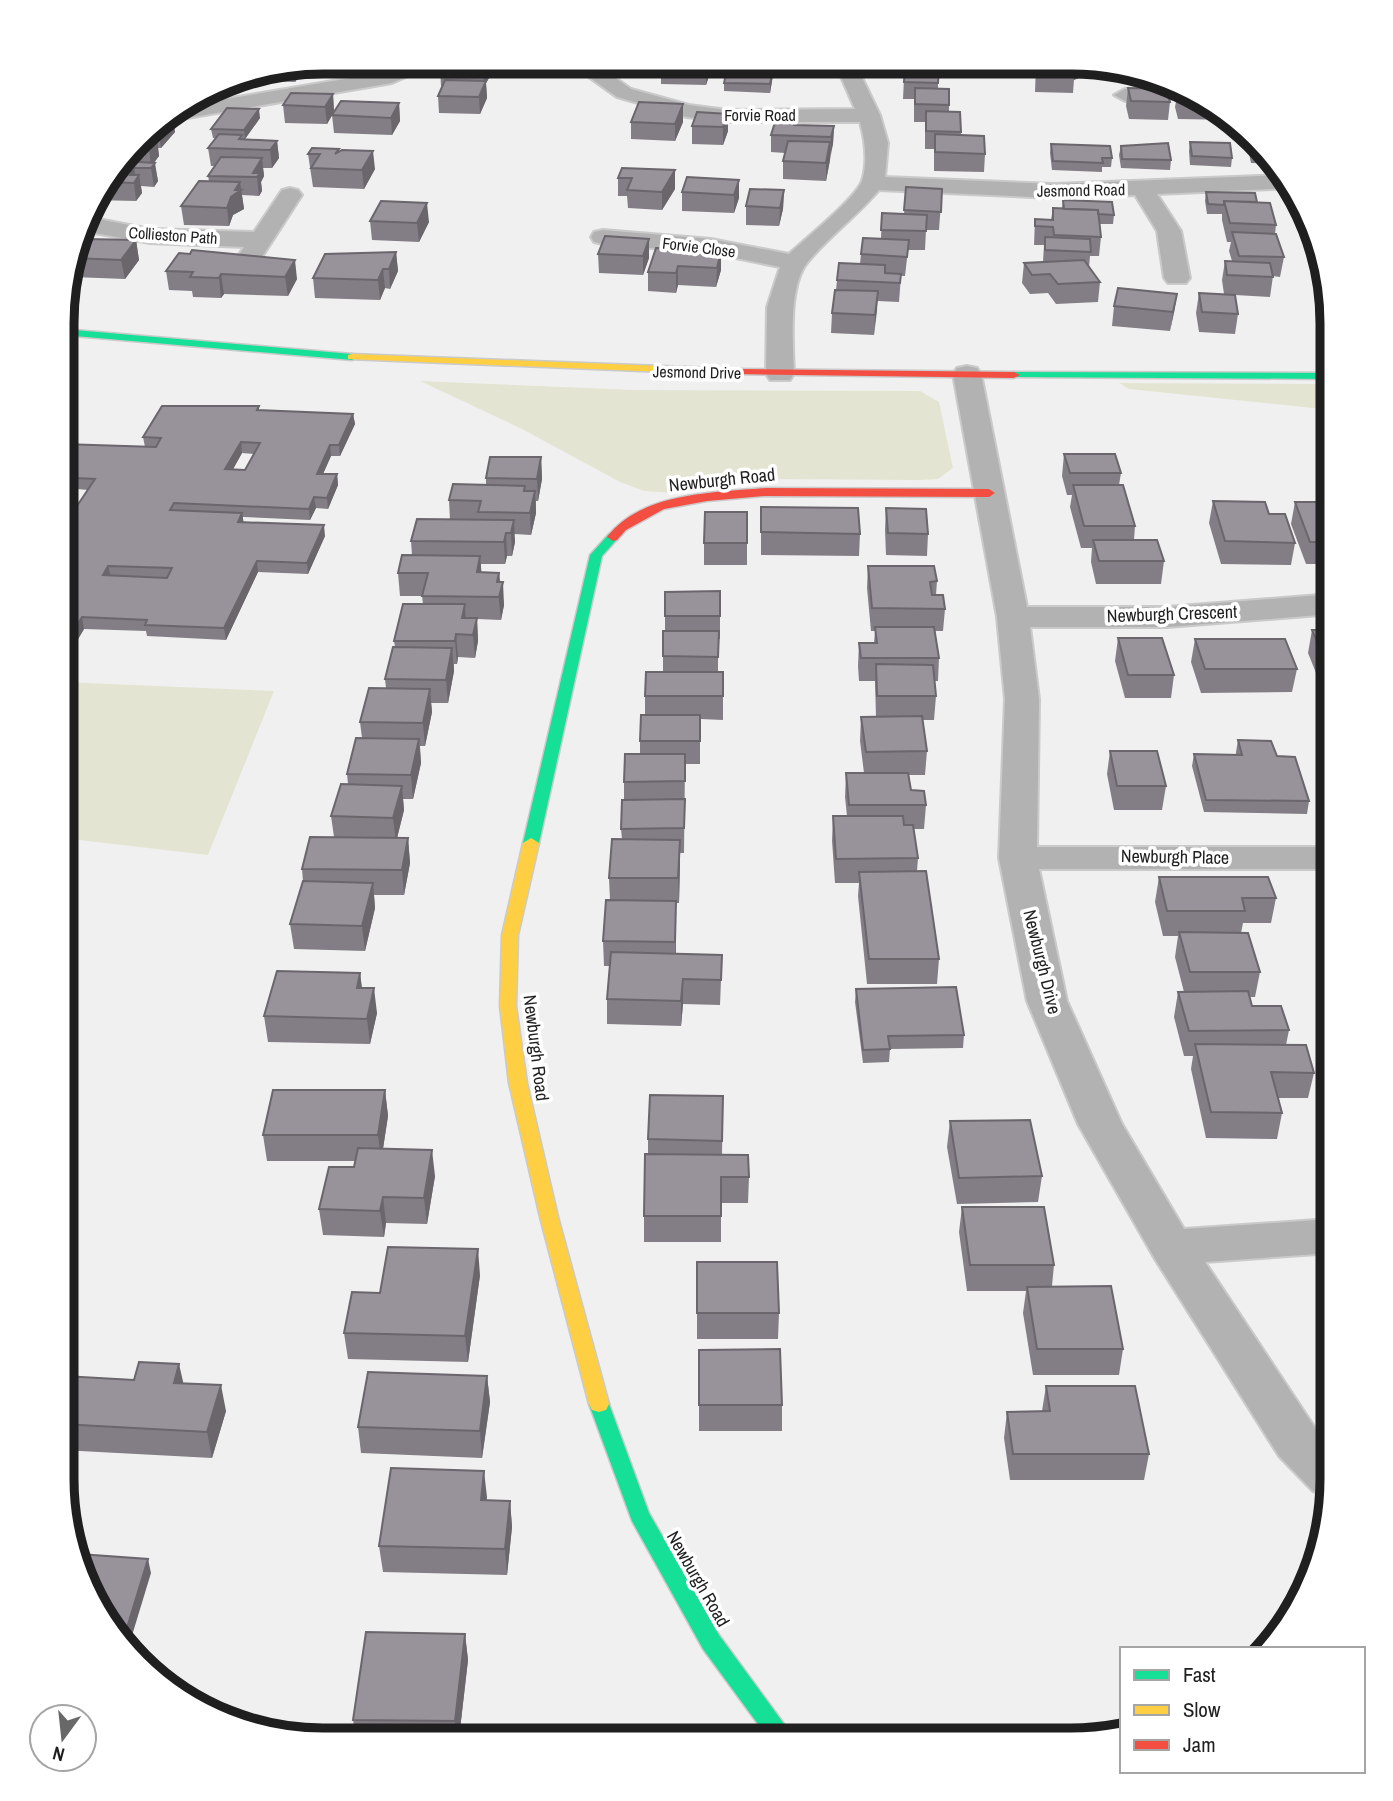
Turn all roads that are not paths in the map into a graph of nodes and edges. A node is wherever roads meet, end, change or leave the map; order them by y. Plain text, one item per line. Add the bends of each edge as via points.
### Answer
1 (398, 74) edge
2 (599, 74) edge
3 (850, 74) edge
4 (1171, 94) edge
5 (1125, 95) dead end
6 (190, 112) edge
7 (869, 115) junction
8 (1277, 182) edge
9 (873, 183) junction
10 (1143, 188) junction
11 (290, 195) dead end
12 (93, 225) edge
13 (603, 237) edge
14 (794, 262) junction
15 (1177, 278) dead end
16 (74, 333) edge
17 (780, 374) junction
18 (967, 374) junction
19 (1320, 376) edge
20 (989, 493) junction
21 (1320, 605) edge
22 (1013, 617) junction
23 (1018, 858) junction
24 (1320, 858) edge
25 (1320, 1237) edge
26 (1171, 1247) junction
27 (1320, 1465) edge
28 (775, 1728) edge

1 - 6 street
2 - 7 street, Forvie Road via 624,93 687,111 727,116
3 - 7 street
4 - 5 street
7 - 9 street via 877,143
8 - 10 street, Jesmond Road
9 - 10 street, Jesmond Road via 1018,190
9 - 14 street
10 - 15 street via 1169,231
11 - 12 street, Collieston Path via 255,249
13 - 14 street, Forvie Close via 711,246
14 - 17 street via 779,307
16 - 17 street, Jesmond Drive via 410,363
17 - 18 street, Jesmond Drive
18 - 19 street, Jesmond Drive
18 - 20 street, Newburgh Drive
20 - 22 street, Newburgh Drive
20 - 28 street, Newburgh Road via 765,492 660,506 622,527 596,555 510,934 508,1006 518,1083 596,1393 639,1515 711,1642
21 - 22 street, Newburgh Crescent via 1167,617
22 - 23 street, Newburgh Drive via 1022,699
23 - 24 street, Newburgh Place
23 - 26 street, Newburgh Drive via 1047,1001 1100,1124
25 - 26 street
26 - 27 street, Newburgh Drive via 1297,1441

